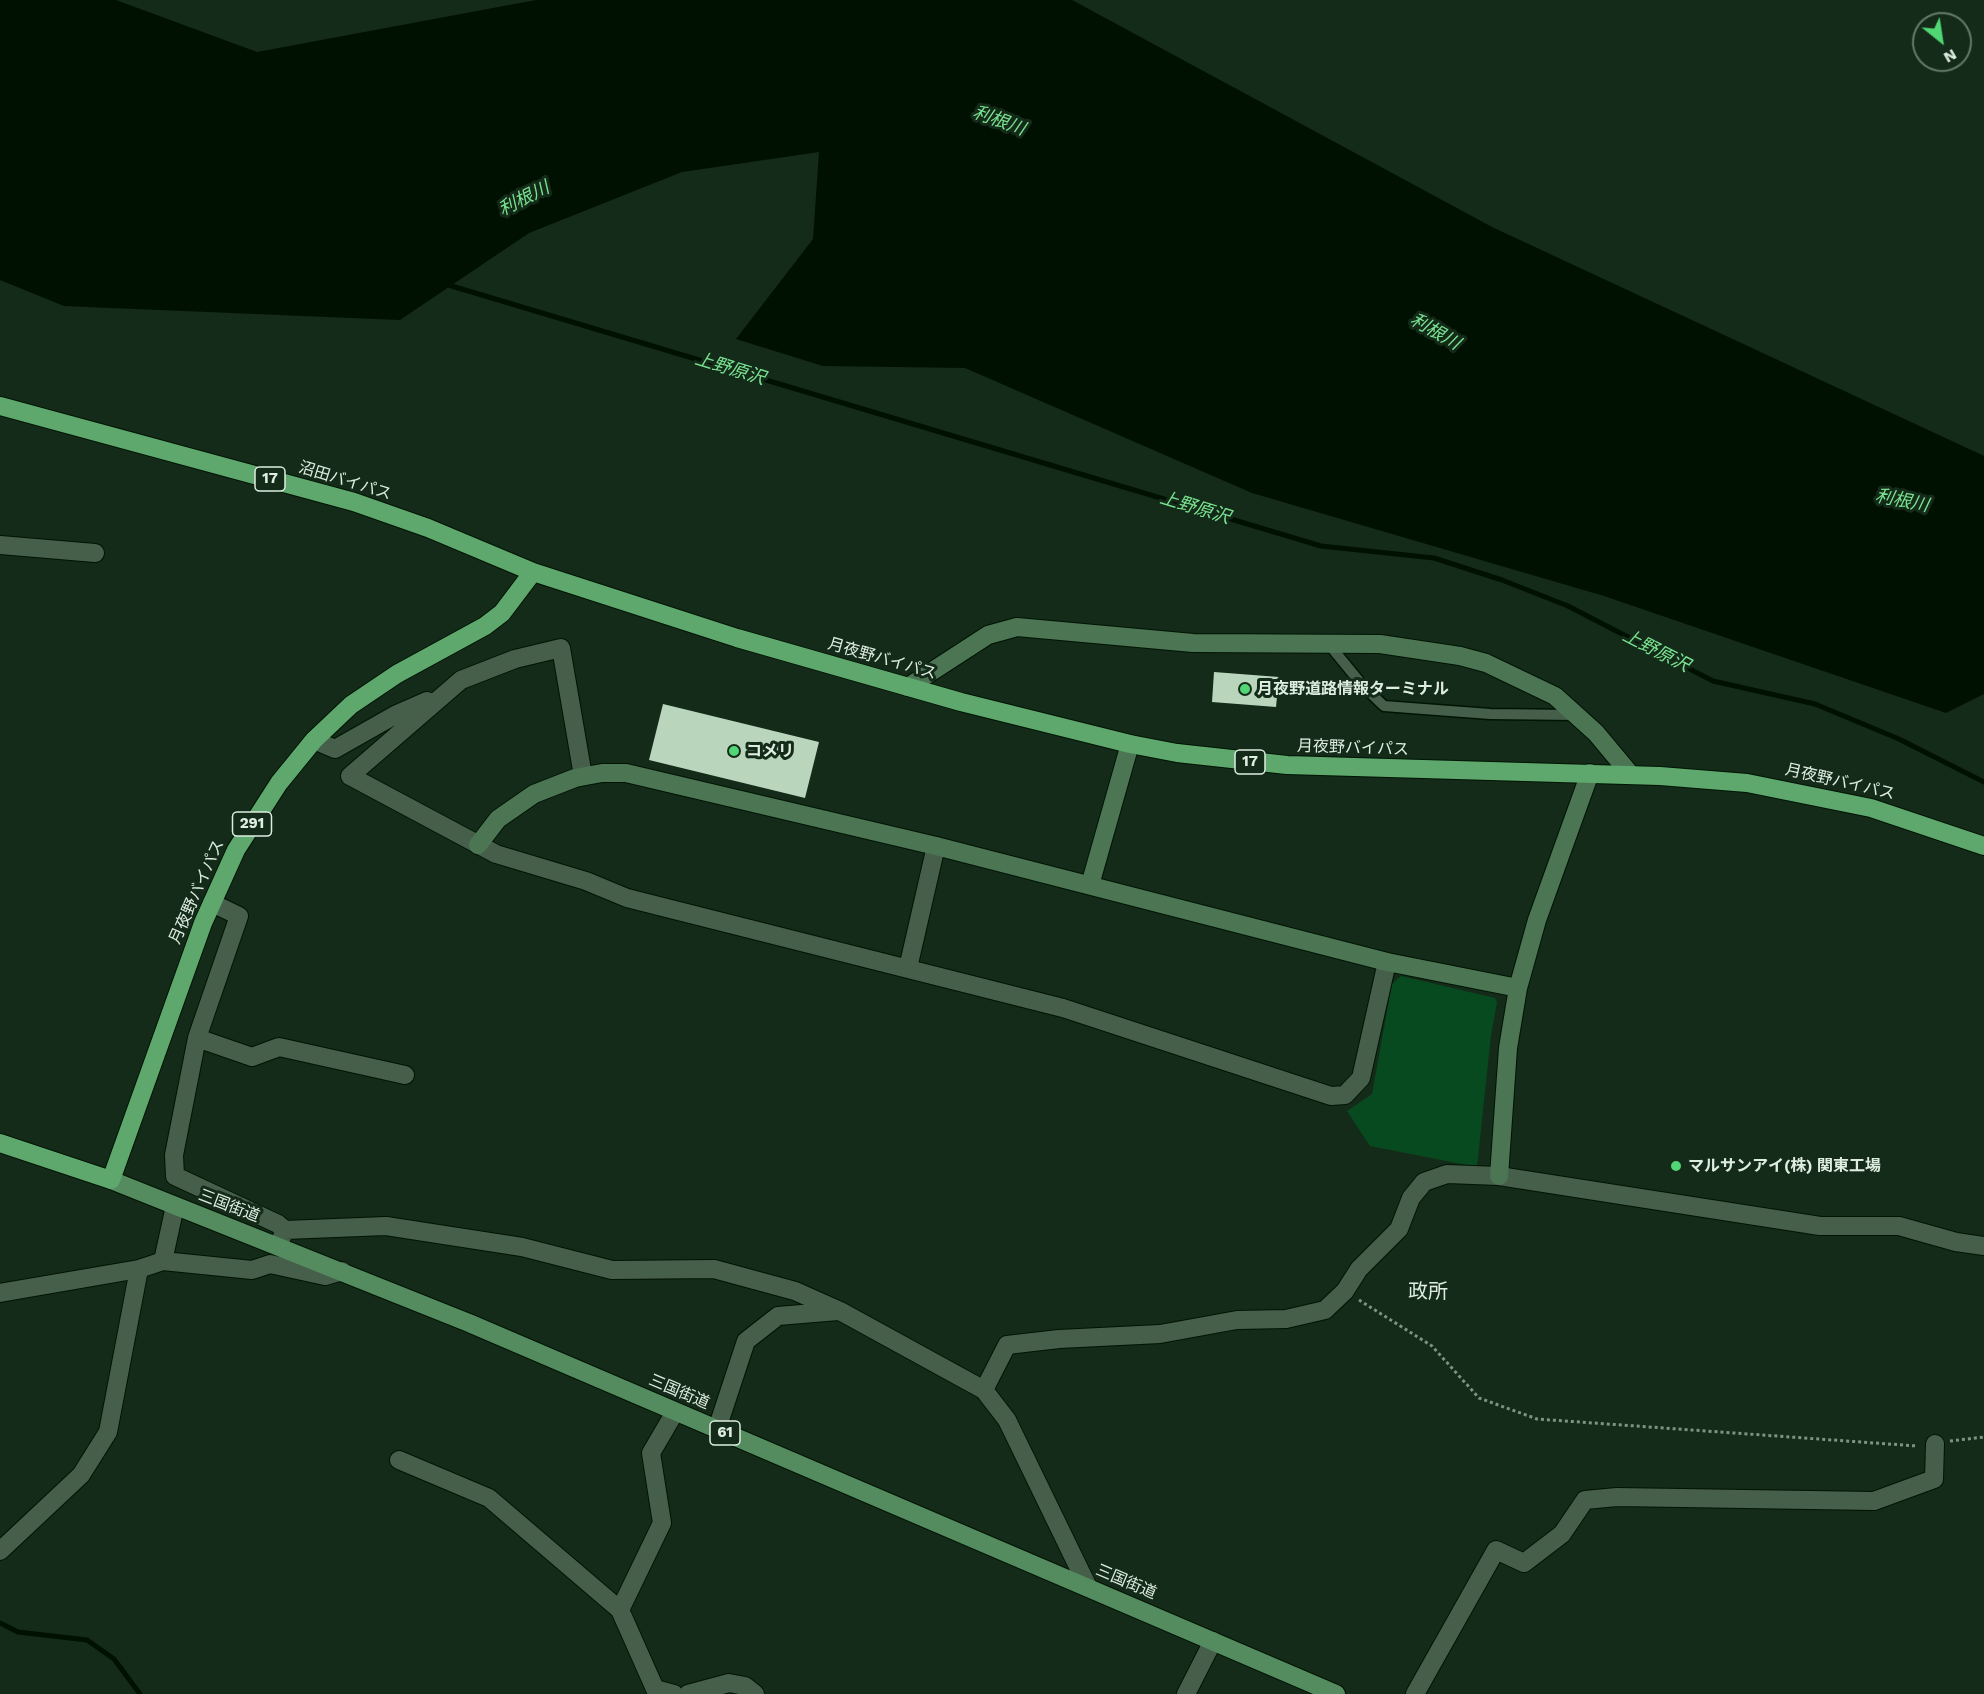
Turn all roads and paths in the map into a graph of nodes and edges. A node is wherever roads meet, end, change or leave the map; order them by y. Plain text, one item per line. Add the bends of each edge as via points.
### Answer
1 (0, 406) edge
2 (0, 545) edge
3 (95, 553) dead end
4 (533, 572) junction
5 (1327, 642) junction
6 (908, 687) junction
7 (443, 694) junction
8 (1577, 715) junction
9 (314, 740) junction
10 (1130, 744) junction
11 (1590, 773) junction
12 (1631, 775) junction
13 (583, 776) junction
14 (478, 846) junction
15 (936, 846) junction
16 (1984, 846) edge
17 (1090, 885) junction
18 (212, 903) junction
19 (1387, 962) junction
20 (908, 968) junction
21 (1518, 988) junction
22 (197, 1038) junction
23 (405, 1076) dead end
24 (0, 1143) edge
25 (1499, 1176) junction
26 (111, 1180) junction
27 (176, 1206) junction
28 (282, 1238) junction
29 (1984, 1246) edge
30 (163, 1261) junction
31 (139, 1269) junction
32 (342, 1271) junction
33 (1345, 1291) junction
34 (0, 1293) edge
35 (840, 1311) junction
36 (984, 1390) junction
37 (675, 1412) junction
38 (717, 1429) junction
39 (1984, 1437) edge
40 (1935, 1444) junction
41 (399, 1460) dead end
42 (0, 1551) edge
43 (1088, 1587) junction
44 (620, 1610) junction
45 (1213, 1641) junction
46 (674, 1694) edge
47 (688, 1694) edge
48 (755, 1694) edge
49 (1186, 1694) edge
50 (1336, 1694) edge
51 (1415, 1694) edge

1 - 4 highway, 沼田バイパス / 17 via 354,502
2 - 3 street
4 - 6 highway, 月夜野バイパス / 17 via 737,638
4 - 9 highway, 月夜野バイパス / 291 via 502,613 374,688
5 - 6 street via 1193,643 1017,627 988,635
5 - 8 street via 1398,646 1486,663 1555,696
5 - 8 lane via 1384,706 1490,714
6 - 10 highway, 月夜野バイパス / 17
7 - 9 street via 395,715 335,749
7 - 13 street via 480,671 561,648
7 - 14 street via 351,776
8 - 12 street
9 - 18 highway, 月夜野バイパス / 291 via 249,828
10 - 11 highway, 月夜野バイパス / 17 via 1287,765
10 - 17 street
11 - 12 highway, 月夜野バイパス / 17
11 - 21 street via 1537,920
12 - 16 highway, 月夜野バイパス / 17 via 1747,783 1823,796 1898,816
13 - 14 street via 526,799 498,819
13 - 15 street via 626,773 656,778
14 - 20 street via 627,898
15 - 17 street
15 - 20 street
17 - 19 street
18 - 22 street via 239,916
18 - 26 highway, 月夜野バイパス / 291
19 - 20 street via 1361,1078 1351,1091 1337,1096 1063,1008
19 - 21 street
21 - 25 street via 1508,1048
22 - 23 street via 252,1057 279,1047
22 - 28 street via 174,1155 176,1176 278,1224
24 - 26 highway, 三国街道
25 - 29 street via 1820,1226 1899,1226
25 - 33 street via 1447,1174 1424,1182 1411,1198 1399,1228 1359,1269
26 - 27 main road, 三国街道 / 61
27 - 28 main road, 三国街道 / 61
27 - 30 street
28 - 32 main road, 三国街道 / 61
28 - 35 street via 386,1226 522,1247 612,1270 714,1269 795,1291
30 - 31 street
30 - 32 street via 252,1270 270,1264 325,1276
31 - 34 street
31 - 42 street via 108,1432 81,1475
32 - 37 main road, 三国街道 / 61
33 - 36 street via 1325,1310 1286,1319 1237,1320 1160,1334 1007,1345
33 - 40 path via 1432,1346 1479,1398 1537,1419 1912,1447
35 - 36 street
35 - 38 street via 778,1317 746,1341
36 - 43 street via 1007,1420
37 - 38 main road, 三国街道 / 61
37 - 44 street via 651,1453 662,1523
38 - 43 main road, 三国街道 / 61
39 - 40 path
40 - 51 street via 1934,1479 1874,1501 1617,1497 1585,1500 1562,1534 1524,1563 1496,1550
41 - 44 street via 489,1498
43 - 45 main road, 三国街道 / 61
44 - 46 street via 655,1689
45 - 49 street
45 - 50 main road, 三国街道 / 61
47 - 48 street via 729,1683 745,1686

